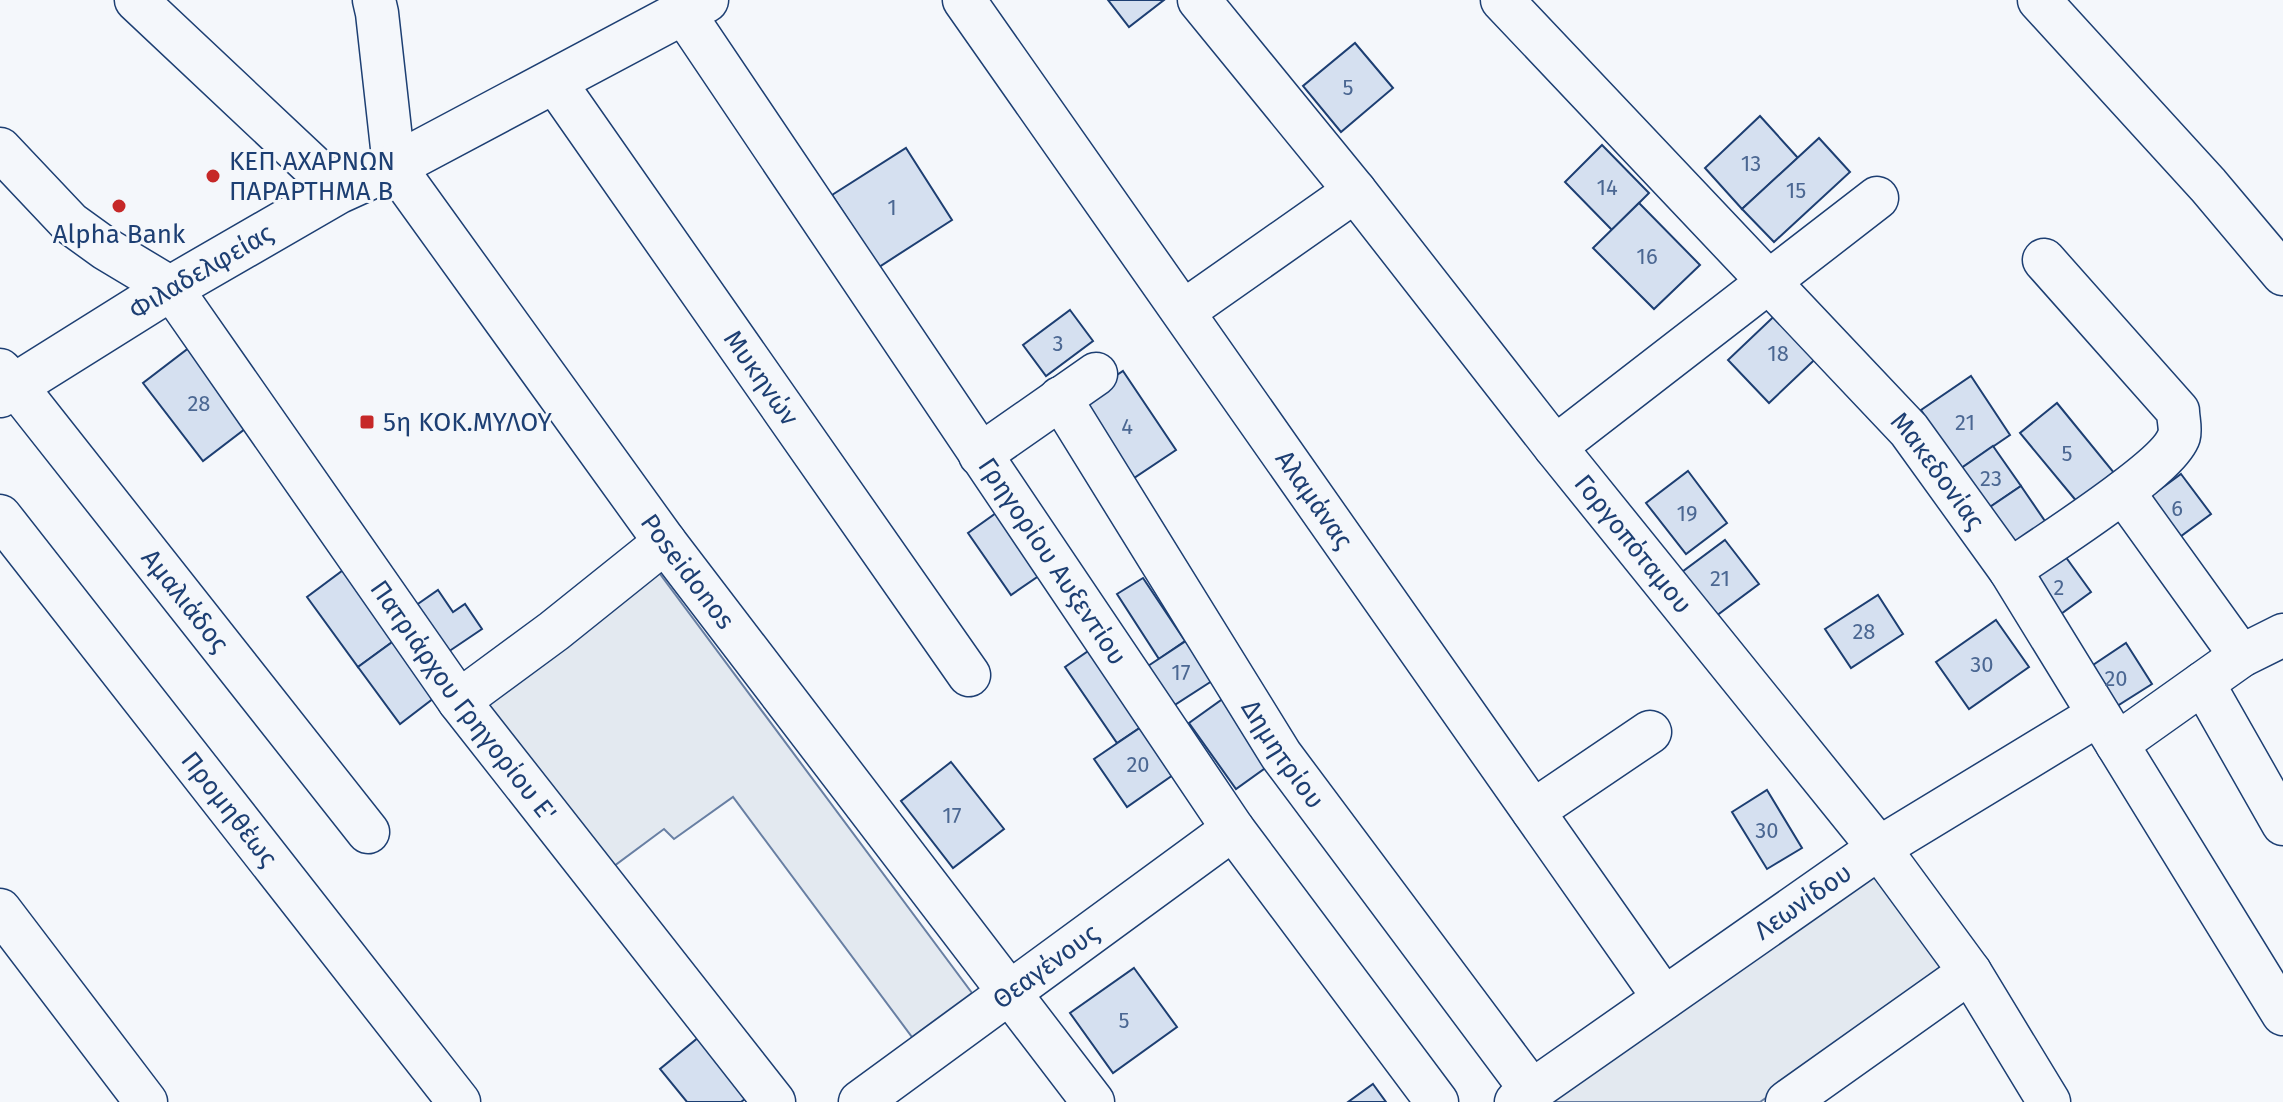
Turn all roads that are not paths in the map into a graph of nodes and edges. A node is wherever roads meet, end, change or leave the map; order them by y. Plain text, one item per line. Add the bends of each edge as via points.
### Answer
1 (136, 0) edge
2 (374, 0) edge
3 (964, 0) edge
4 (1199, 0) edge
5 (1502, 0) edge
6 (2039, 0) edge
7 (694, 6) edge
8 (554, 81) junction
9 (0, 149) edge
10 (394, 166) junction
11 (339, 191) junction
12 (1355, 191) junction
13 (1877, 198) dead end
14 (2044, 260) dead end
15 (2283, 274) edge
16 (1769, 281) junction
17 (171, 288) junction
18 (1184, 311) junction
19 (1096, 374) dead end
20 (5, 383) edge
21 (1060, 398) junction
22 (1555, 447) junction
23 (980, 455) junction
24 (2123, 492) junction
25 (0, 516) edge
26 (665, 542) junction
27 (2010, 570) junction
28 (2283, 635) edge
29 (2241, 656) junction
30 (969, 675) dead end
31 (2203, 683) junction
32 (459, 701) junction
33 (2108, 730) junction
34 (1650, 732) dead end
35 (1533, 811) junction
36 (2283, 824) edge
37 (1233, 829) junction
38 (368, 832) dead end
39 (1879, 848) junction
40 (0, 910) edge
41 (1970, 972) junction
42 (1008, 992) junction
43 (1664, 998) junction
44 (2283, 1014) edge
45 (1524, 1096) edge
46 (146, 1102) edge
47 (459, 1102) edge
48 (774, 1102) edge
49 (860, 1102) edge
50 (1093, 1102) edge
51 (1437, 1102) edge
52 (1787, 1102) edge
53 (2049, 1102) edge

1 - 11 street
2 - 10 street, Poseidonos
3 - 18 street, Αλαμάνας
4 - 12 street, Γοργοπόταμου
5 - 16 street, Μακεδονίας
6 - 15 street
7 - 8 main road, Φιλαδελφείας
7 - 23 street, Γρηγορίου Αυξεντίου
8 - 10 main road, Φιλαδελφείας
8 - 30 street, Μυκηνών
9 - 17 street via 70,223
10 - 11 main road, Φιλαδελφείας
10 - 26 street, Poseidonos
11 - 17 main road, Φιλαδελφείας
12 - 18 street
12 - 22 street, Γοργοπόταμου
13 - 16 street
14 - 24 street via 2178,411 2179,436
16 - 22 street
16 - 27 street, Μακεδονίας via 1909,430
17 - 20 main road, Φιλαδελφείας
17 - 32 street, Πατριάρχου Γρηγορίου E'
18 - 35 street, Αλαμάνας
19 - 21 street
20 - 38 street, Αμαλιάδος
21 - 23 street
21 - 45 street, Δημητρίου via 1281,755
22 - 39 street, Γοργοπόταμου
23 - 37 street, Γρηγορίου Αυξεντίου
24 - 27 street
24 - 29 street
25 - 47 street, Προμηθέως
26 - 32 street
26 - 42 street, Poseidonos
27 - 33 street, Μακεδονίας
28 - 29 street, Λεωνίδου
29 - 31 street, Λεωνίδου
31 - 33 street, Λεωνίδου
31 - 36 street
32 - 48 street, Πατριάρχου Γρηγορίου E'
33 - 39 street, Λεωνίδου
33 - 44 street, Μακεδονίας
34 - 35 street
35 - 43 street, Αλαμάνας
37 - 42 street, Θεαγένους
37 - 51 street, Γρηγορίου Αυξεντίου
39 - 41 street, Γοργοπόταμου
39 - 43 street, Λεωνίδου
40 - 46 street
41 - 52 street
41 - 53 street, Γοργοπόταμου
42 - 49 street, Θεαγένους
42 - 50 street, Poseidonos
43 - 45 street, Λεωνίδου

